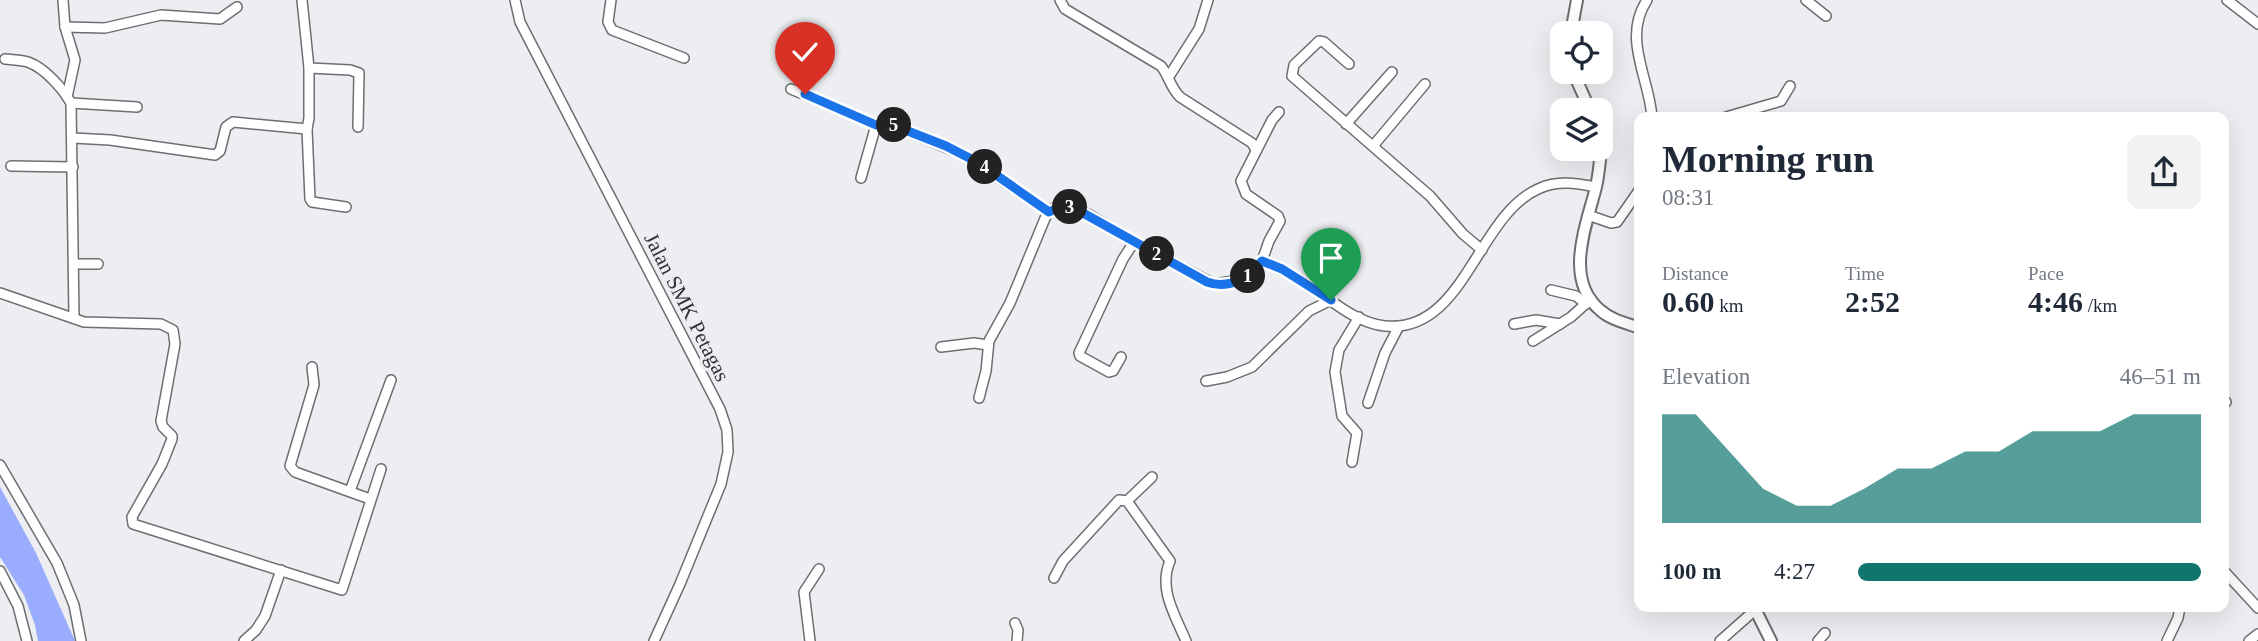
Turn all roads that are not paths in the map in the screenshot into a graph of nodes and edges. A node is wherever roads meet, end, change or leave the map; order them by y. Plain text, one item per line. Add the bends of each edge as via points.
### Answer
1 (63, 0) edge
2 (302, 0) edge
3 (515, 0) edge
4 (611, 0) edge
5 (1060, 0) edge
6 (1209, 0) edge
7 (1577, 0) edge
8 (1647, 0) edge
9 (1806, 0) edge
10 (2227, 0) edge
11 (237, 7) dead end
12 (1826, 16) dead end
13 (1573, 21) edge
14 (2258, 24) edge
15 (65, 27) junction
16 (684, 58) dead end
17 (5, 59) dead end
18 (1349, 64) dead end
19 (309, 68) junction
20 (1392, 72) dead end
21 (1168, 78) junction
22 (1425, 84) dead end
23 (1790, 86) dead end
24 (791, 89) dead end
25 (69, 100) junction
26 (137, 107) dead end
27 (1279, 112) dead end
28 (1651, 112) edge
29 (1743, 112) edge
30 (1346, 124) junction
31 (876, 125) junction
32 (358, 127) dead end
33 (307, 129) junction
34 (73, 138) junction
35 (1373, 146) junction
36 (1256, 150) junction
37 (1599, 161) edge
38 (11, 166) dead end
39 (73, 167) junction
40 (861, 178) dead end
41 (1596, 187) junction
42 (1634, 200) edge
43 (346, 207) dead end
44 (1049, 212) junction
45 (1588, 215) junction
46 (1133, 242) junction
47 (1482, 250) junction
48 (1262, 261) junction
49 (74, 264) junction
50 (98, 264) dead end
51 (1551, 290) dead end
52 (0, 293) edge
53 (1331, 300) junction
54 (1589, 301) junction
55 (1359, 317) junction
56 (74, 318) junction
57 (1514, 324) dead end
58 (1560, 324) junction
59 (1399, 326) junction
60 (1634, 326) edge
61 (1533, 341) dead end
62 (988, 345) junction
63 (941, 347) dead end
64 (1121, 357) dead end
65 (312, 368) dead end
66 (391, 380) dead end
67 (1206, 381) dead end
68 (979, 398) dead end
69 (1367, 403) dead end
70 (1352, 462) dead end
71 (0, 465) edge
72 (381, 469) dead end
73 (1152, 477) dead end
74 (350, 491) junction
75 (370, 499) junction
76 (1127, 501) junction
77 (820, 569) dead end
78 (282, 570) junction
79 (0, 571) edge
80 (2229, 576) edge
81 (1054, 578) dead end
82 (2258, 608) edge
83 (1752, 612) edge
84 (1756, 612) edge
85 (2179, 612) edge
86 (1015, 622) dead end
87 (2258, 634) edge
88 (246, 639) edge
89 (27, 641) edge
90 (81, 641) edge
91 (654, 641) edge
92 (810, 641) edge
93 (1017, 641) edge
94 (1186, 641) edge
95 (1720, 641) edge
96 (1771, 641) edge
97 (2166, 641) edge
98 (2249, 641) edge

1 - 15 street
2 - 19 street
3 - 91 street, Jalan SMK Petagas via 520,22 727,430 728,452 720,484
4 - 16 street via 608,22 612,30
5 - 21 street via 1065,9 1161,66
6 - 21 street via 1199,29
7 - 13 main road
8 - 28 street via 1636,24 1635,40
9 - 12 street
10 - 14 street
11 - 15 street via 220,19 161,15 105,28
15 - 25 street via 75,60
17 - 25 street via 35,65
18 - 30 street via 1319,41 1292,72
19 - 32 street via 359,73
19 - 33 street
20 - 30 street
21 - 36 street via 1180,97
22 - 35 street
23 - 29 street via 1781,101
24 - 31 street
25 - 26 street
25 - 34 street
27 - 36 street
30 - 35 street
31 - 40 street
31 - 44 street via 890,124 972,159
33 - 34 street via 233,122 226,127 222,147 215,155
33 - 43 street via 310,200
34 - 39 street
35 - 47 street
36 - 48 street via 1241,181 1243,189 1280,221
37 - 41 main road
38 - 39 street
39 - 49 street
41 - 45 main road
41 - 47 street via 1569,182 1536,190 1515,206
42 - 45 street via 1617,222
44 - 46 street via 1074,208
44 - 62 street
45 - 54 main road via 1580,259
46 - 48 street via 1214,284 1240,280
46 - 64 street via 1079,353 1109,372
47 - 59 street via 1430,316
48 - 53 street
49 - 50 street
49 - 56 street
51 - 54 street
52 - 56 street
53 - 55 street
53 - 67 street via 1309,311 1252,367
54 - 58 street
54 - 60 main road via 1607,315
55 - 59 street
55 - 70 street via 1339,350 1335,372 1342,416 1357,433
56 - 78 street via 97,324 161,324 173,330 160,421 172,439 132,517 133,524
57 - 58 street via 1536,320
58 - 61 street
59 - 69 street
62 - 63 street
62 - 68 street
65 - 74 street via 314,385 290,466 295,472
66 - 74 street
71 - 90 street via 57,563 77,613
72 - 75 street
73 - 76 street
74 - 75 street
75 - 78 street via 342,590
76 - 81 street via 1119,500 1063,561
76 - 94 street via 1170,561 1166,591
77 - 92 street via 804,592
78 - 88 street via 265,615
79 - 89 street via 18,606
80 - 82 street
83 - 95 street
84 - 96 main road
85 - 97 street
86 - 93 street
87 - 98 street

